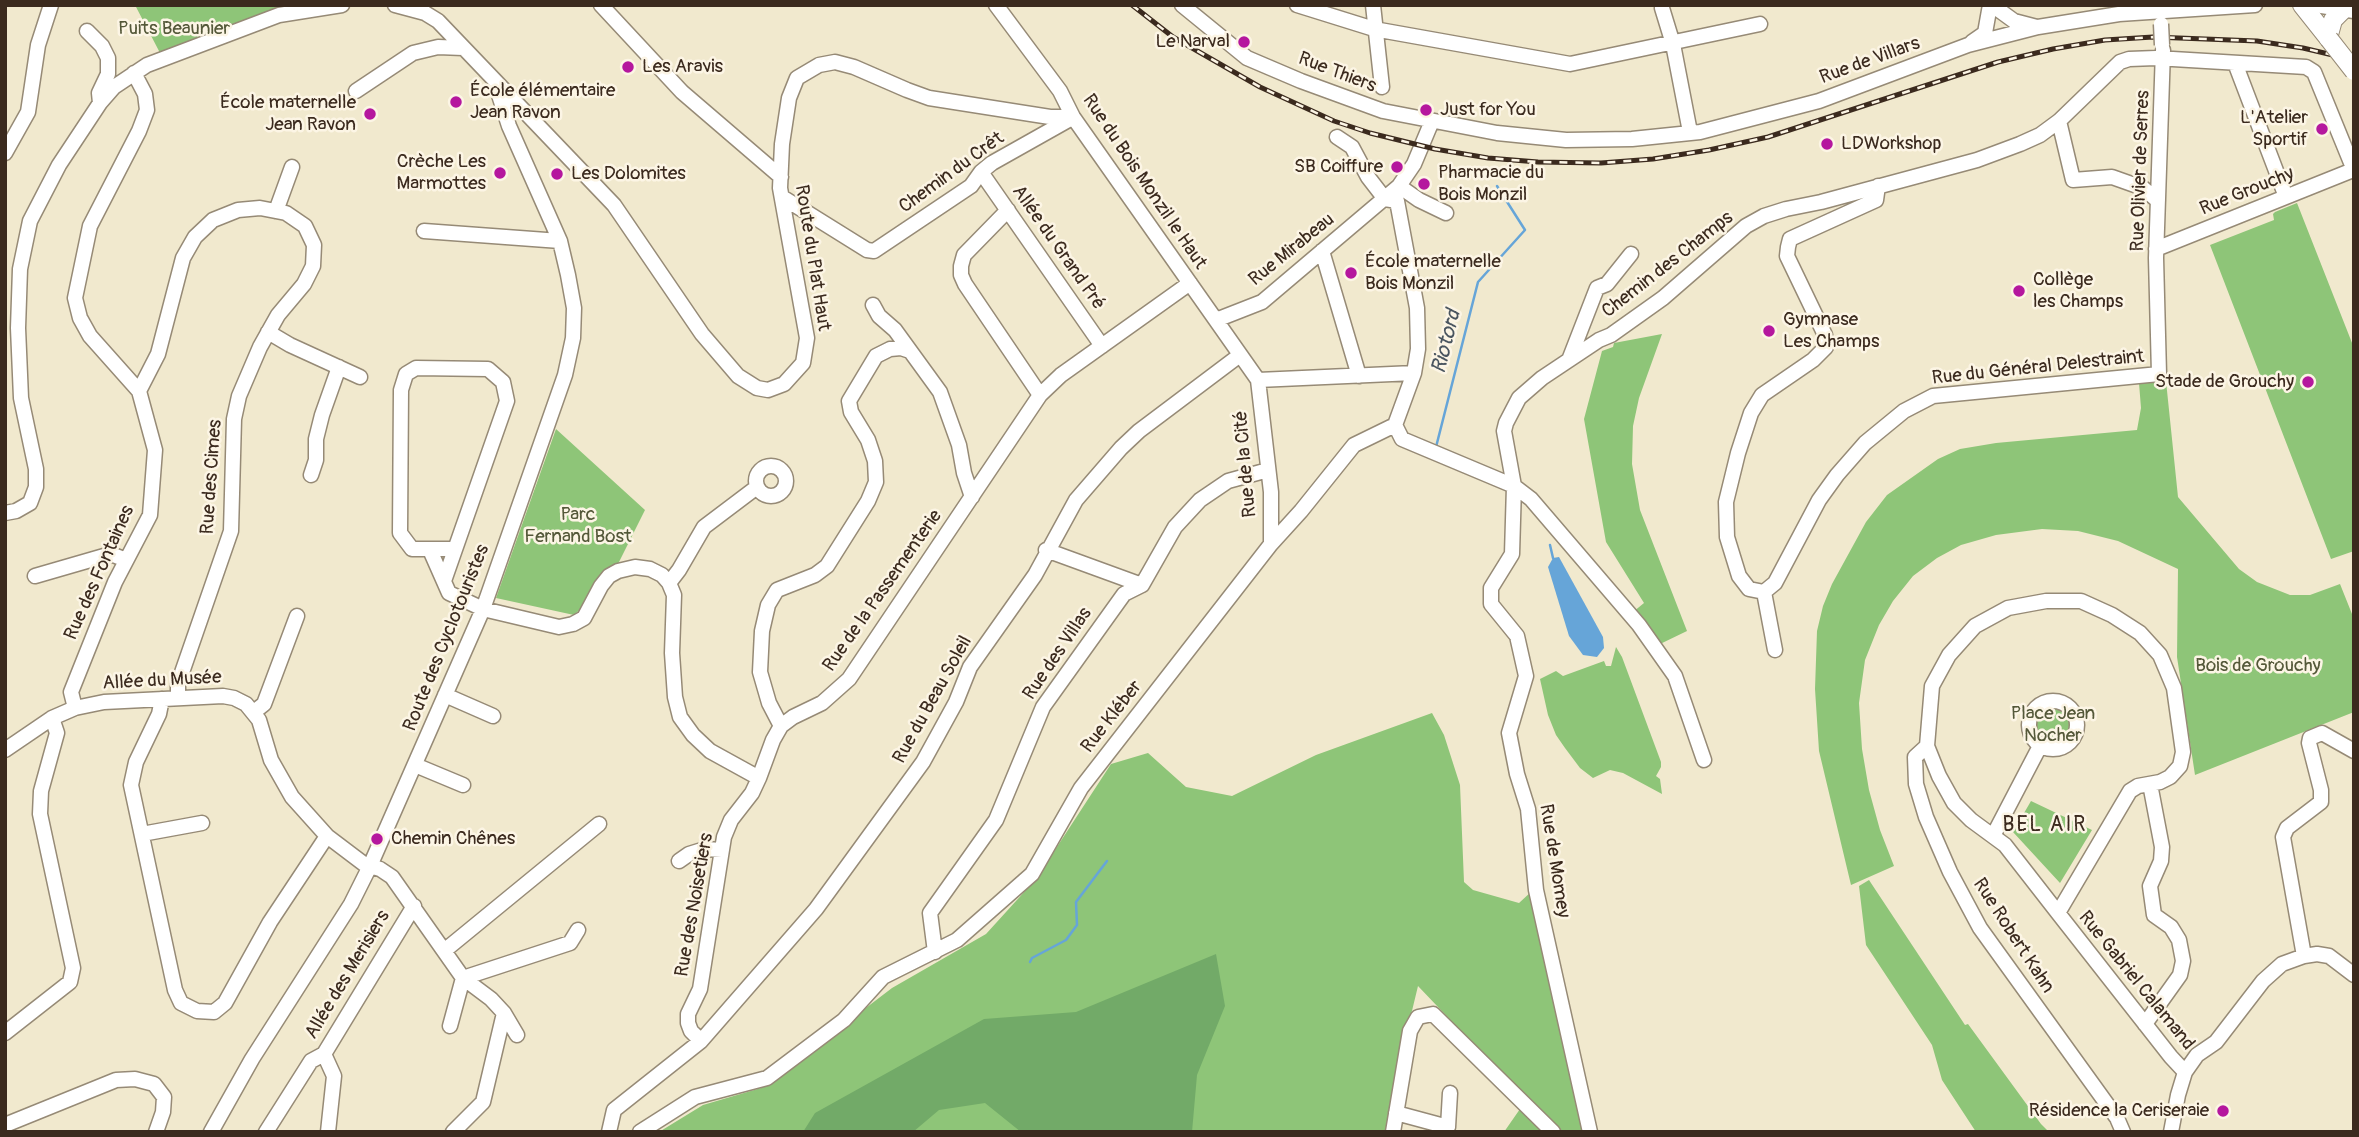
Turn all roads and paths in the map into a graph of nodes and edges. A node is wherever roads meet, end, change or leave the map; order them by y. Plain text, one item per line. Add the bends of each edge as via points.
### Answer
1 (51, 5) edge
2 (342, 5) edge
3 (395, 5) edge
4 (601, 5) edge
5 (996, 5) edge
6 (1182, 5) edge
7 (1297, 5) edge
8 (1373, 5) edge
9 (1991, 5) edge
10 (2255, 5) edge
11 (2302, 5) edge
12 (2313, 5) edge
13 (1662, 8) dead end
14 (2348, 10) edge
15 (2005, 15) junction
16 (2161, 18) junction
17 (1760, 24) dead end
18 (2038, 27) junction
19 (1374, 29) junction
20 (88, 31) dead end
21 (2326, 34) junction
22 (1997, 38) junction
23 (1673, 44) junction
24 (1968, 45) junction
25 (463, 48) junction
26 (2163, 52) junction
27 (2235, 63) junction
28 (2354, 71) edge
29 (134, 73) junction
30 (500, 86) junction
31 (1382, 87) dead end
32 (356, 91) dead end
33 (100, 103) junction
34 (1073, 117) junction
35 (1432, 121) junction
36 (2059, 121) junction
37 (1690, 132) junction
38 (1497, 133) joint
39 (1337, 137) dead end
40 (5, 153) edge
41 (292, 167) dead end
42 (2353, 170) edge
43 (981, 172) junction
44 (780, 177) junction
45 (1878, 186) junction
46 (1399, 187) junction
47 (782, 197) junction
48 (2286, 197) junction
49 (1385, 198) junction
50 (2158, 201) junction
51 (1008, 210) junction
52 (276, 211) junction
53 (1446, 213) dead end
54 (424, 231) dead end
55 (560, 241) junction
56 (2157, 249) junction
57 (1322, 251) junction
58 (1631, 254) dead end
59 (1190, 283) junction
60 (873, 305) dead end
61 (1216, 320) junction
62 (268, 332) junction
63 (1102, 346) junction
64 (910, 351) junction
65 (1240, 355) junction
66 (1569, 360) junction
67 (339, 367) junction
68 (1414, 373) junction
69 (2159, 374) joint
70 (1359, 376) junction
71 (360, 377) dead end
72 (1258, 380) junction
73 (139, 391) junction
74 (1040, 395) junction
75 (1395, 425) junction
76 (1268, 470) junction
77 (311, 475) dead end
78 (1514, 485) junction
79 (757, 487) dead end
80 (972, 497) junction
81 (5, 513) edge
82 (1271, 544) junction
83 (430, 550) junction
84 (455, 550) junction
85 (1046, 550) junction
86 (126, 560) junction
87 (35, 576) dead end
88 (444, 581) junction
89 (669, 583) junction
90 (1142, 585) junction
91 (1764, 592) junction
92 (483, 609) junction
93 (297, 615) dead end
94 (1775, 650) dead end
95 (445, 695) junction
96 (178, 697) junction
97 (162, 699) junction
98 (75, 708) junction
99 (254, 712) junction
100 (493, 716) dead end
101 (52, 718) junction
102 (781, 726) junction
103 (1927, 746) junction
104 (2040, 746) dead end
105 (5, 750) edge
106 (2354, 751) edge
107 (1704, 760) dead end
108 (415, 765) junction
109 (759, 778) junction
110 (2150, 784) junction
111 (463, 785) dead end
112 (202, 822) dead end
113 (599, 824) dead end
114 (142, 834) junction
115 (327, 836) junction
116 (1993, 836) junction
117 (722, 850) junction
118 (679, 861) dead end
119 (370, 866) junction
120 (414, 906) junction
121 (2058, 913) junction
122 (578, 930) dead end
123 (443, 951) junction
124 (935, 952) junction
125 (2304, 956) junction
126 (2354, 975) edge
127 (463, 978) junction
128 (504, 1013) junction
129 (2146, 1024) junction
130 (450, 1026) dead end
131 (5, 1033) edge
132 (517, 1035) dead end
133 (701, 1041) junction
134 (324, 1054) junction
135 (2184, 1076) junction
136 (1450, 1093) dead end
137 (1396, 1113) junction
138 (5, 1125) edge
139 (156, 1132) edge
140 (211, 1132) edge
141 (266, 1132) edge
142 (328, 1132) edge
143 (453, 1132) edge
144 (609, 1132) edge
145 (640, 1132) edge
146 (1394, 1132) edge
147 (1553, 1132) edge
148 (1590, 1132) edge
149 (2123, 1132) edge
150 (2171, 1132) edge

1 - 40 street via 38,45 28,111
2 - 29 street via 279,15
3 - 25 street via 438,20
4 - 44 street via 682,92
5 - 34 street, Rue du Bois Monzil le Haut
6 - 35 street, Rue Thiers via 1247,58 1383,111
7 - 19 street
8 - 19 street
9 - 15 street
9 - 24 street via 1985,33
10 - 16 street, Rue de Villars
11 - 21 main road
12 - 14 street
12 - 21 main road
13 - 23 street
14 - 21 main road via 2333,20
15 - 18 street
15 - 22 street via 2005,26
16 - 18 street, Rue de Villars via 2119,14
16 - 26 street, Rue Olivier de Serres, bridge
17 - 23 street
18 - 22 street, Rue de Villars
19 - 23 street via 1570,64
19 - 31 street
20 - 33 street via 108,58
21 - 28 main road, bridge
22 - 24 street, Rue de Villars
23 - 37 street
24 - 37 street, Rue de Villars via 1819,101
25 - 30 street
25 - 32 street via 413,53
26 - 27 street, Chemin des Champs
26 - 36 street, Chemin des Champs via 2120,62
26 - 50 street, Rue Olivier de Serres
27 - 42 street, Chemin des Champs via 2306,66 2314,72
27 - 48 street
29 - 33 street
29 - 73 street, Rue des Fontaines via 145,93 147,110 90,226 75,298 79,318 90,336
30 - 47 street, Route du Plat Haut via 614,205 702,334 738,376 768,390 784,384 803,363 807,338
30 - 55 street, Route des Cyclotouristes via 498,92 519,152
33 - 81 street via 59,165 30,221 20,269 18,328 22,398 36,487 30,503
34 - 43 street, Chemin du Crêt
34 - 44 street, Route du Plat Haut via 929,98 854,67 835,62 819,65 797,79 789,98
34 - 59 street, Rue du Bois Monzil le Haut
35 - 38 street, Rue Thiers
35 - 46 street
36 - 45 street, Chemin des Champs via 2040,135 1995,153
36 - 50 street via 2073,180 2112,177 2143,188
37 - 38 street, Rue de Villars via 1566,140
39 - 49 street via 1352,147
41 - 52 street
42 - 48 street, Rue Grouchy
43 - 47 street, Chemin du Crêt via 971,186 874,251
43 - 51 street, Allée du Grand Pré
44 - 47 street, Route du Plat Haut
45 - 66 street, Chemin des Champs via 1779,211 1746,226 1663,298
45 - 91 street via 1876,200 1790,239 1787,256 1825,335 1826,347 1762,395 1751,413 1726,502 1727,537 1739,576 1749,589
46 - 49 street, Rue Mirabeau
46 - 53 street
48 - 56 street, Rue Grouchy
49 - 57 street, Rue Mirabeau
49 - 68 street via 1397,201 1417,308
50 - 56 street, Rue Olivier de Serres
51 - 63 street, Allée du Grand Pré
51 - 74 street via 964,255 961,275
52 - 62 street, Rue des Cimes via 305,226 314,245 313,265
52 - 73 street, Rue des Cimes via 238,210 213,220 195,237 183,258 158,354
54 - 55 street
55 - 92 street, Route des Cyclotouristes via 574,308 573,338 565,376
56 - 69 street, Rue Olivier de Serres
57 - 61 street, Rue Mirabeau via 1262,302
57 - 70 street
58 - 66 street via 1607,284 1597,288
59 - 61 street, Rue du Bois Monzil le Haut
59 - 63 street, Rue de la Passementerie
60 - 64 street
61 - 65 street, Rue du Bois Monzil le Haut
62 - 67 street
62 - 96 street, Rue des Cimes via 239,396 234,419 231,531 178,684
63 - 74 street, Rue de la Passementerie
64 - 80 street via 940,392 951,417
64 - 102 street via 890,349 876,356 849,401 876,461 876,481 868,501 827,566 777,590 768,605 760,671
65 - 72 street, Rue du Bois Monzil le Haut
65 - 85 street, Rue du Beau Soleil via 1121,448 1076,500
66 - 78 street, Chemin des Champs via 1529,387 1506,423
67 - 71 street
67 - 77 street via 322,415
68 - 70 street
68 - 75 street
69 - 91 street, Rue du Général Delestraint via 1933,396 1904,411 1865,443 1837,475 1775,583
70 - 72 street
72 - 76 street, Rue de la Cité
73 - 86 street, Rue des Fontaines via 155,450 150,515
74 - 80 street, Rue de la Passementerie
75 - 78 street via 1402,439
75 - 82 street, Rue Kléber via 1354,444
76 - 82 street, Rue de la Cité
76 - 90 street, Rue des Villas via 1228,481 1200,500 1175,527
78 - 107 street via 1639,625 1669,667
78 - 148 street, Rue de Momey via 1512,554 1491,588 1492,604 1517,636 1526,676 1509,733 1528,809 1536,890
79 - 89 street via 704,527
80 - 102 street, Rue de la Passementerie via 849,679 822,704
82 - 124 street, Rue Kléber via 1081,788 1032,874 957,940
83 - 84 street
83 - 84 street via 412,549 400,533 401,390 406,374 416,368 488,369 503,382 507,401
83 - 88 street
84 - 88 street
85 - 90 street
85 - 133 street, Rue du Beau Soleil via 1035,575 970,667 923,762 816,909
86 - 87 street via 111,554
86 - 98 street, Rue des Fontaines via 71,692
88 - 92 street via 449,593
89 - 92 street via 650,569 618,571 601,586 584,618 559,626
89 - 109 street via 674,595 672,653 680,717 710,751
90 - 124 street, Rue des Villas via 1124,594 1043,707 996,820 930,913
91 - 94 street
92 - 95 street, Route des Cyclotouristes
93 - 99 street via 264,704
95 - 100 street
95 - 108 street, Route des Cyclotouristes
96 - 97 street, Allée du Musée
96 - 99 street, Allée du Musée via 234,698
97 - 98 street, Allée du Musée
97 - 114 street via 131,785
98 - 101 street, Allée du Musée
99 - 115 street via 281,779
101 - 105 street, Allée du Musée
101 - 131 street via 57,733 41,791 40,814 73,968 70,982
102 - 109 street
103 - 110 street, Rue Gabriel Calamand via 1932,686 1949,656 1975,626 2008,608 2081,601 2140,633 2160,655 2174,688 2183,752 2180,766 2170,777
103 - 116 street, Rue Gabriel Calamand via 1954,803
103 - 149 street, Rue Robert Kahn via 1914,757 1916,784 1950,872 1980,928
104 - 116 street
106 - 125 street via 2322,733 2310,738 2321,802 2287,828 2283,837
108 - 111 street
108 - 119 street, Route des Cyclotouristes
109 - 117 street, Rue des Noisetiers via 731,820
110 - 121 street, Rue Gabriel Calamand via 2130,791 2121,803
110 - 129 street via 2162,847 2150,886 2154,915 2171,927 2183,961 2180,975
112 - 114 street
113 - 123 street
114 - 115 street via 175,990 181,1003 197,1011 214,1012 225,1003 270,922
115 - 119 street
116 - 121 street, Rue Gabriel Calamand
117 - 118 street via 705,849
117 - 133 street, Rue des Noisetiers via 700,989 688,1014 691,1031
119 - 120 street via 392,877
119 - 140 street, Route des Cyclotouristes
120 - 123 street
120 - 134 street, Allée des Merisiers
121 - 129 street, Rue Gabriel Calamand
122 - 127 street via 570,943
123 - 127 street
124 - 145 street, Rue Kléber via 883,977 844,1020 767,1078 695,1097
125 - 126 street via 2329,956
125 - 135 street via 2282,964 2263,981 2234,1022 2197,1055
127 - 128 street
127 - 130 street
128 - 132 street
128 - 143 street via 483,1102
129 - 135 street, Rue Gabriel Calamand
133 - 144 street, Rue du Beau Soleil via 614,1110
134 - 141 street, Allée des Merisiers via 311,1061
134 - 142 street via 334,1076
135 - 150 street
136 - 137 street via 1448,1127
137 - 146 street
137 - 147 street via 1410,1031 1418,1017 1433,1014
138 - 139 street via 116,1080 135,1079 154,1084 164,1097

